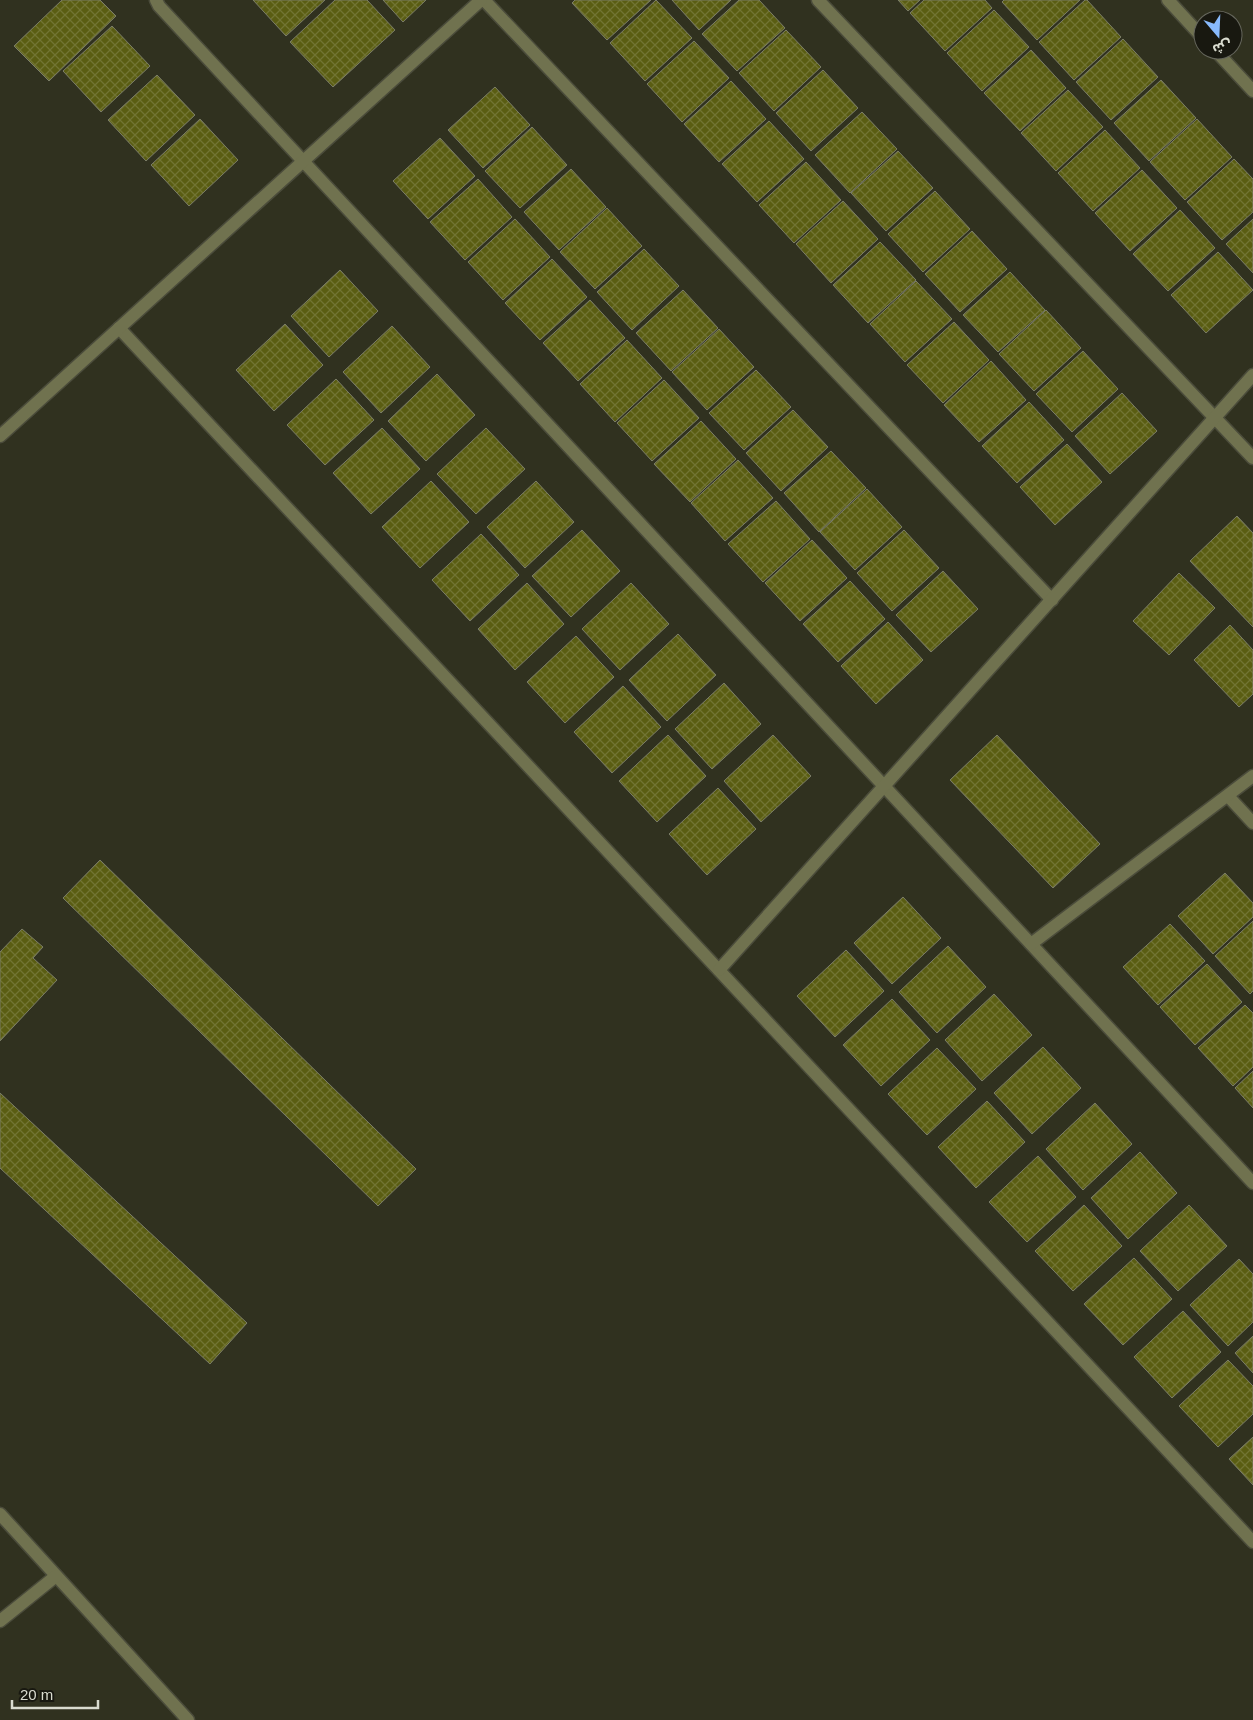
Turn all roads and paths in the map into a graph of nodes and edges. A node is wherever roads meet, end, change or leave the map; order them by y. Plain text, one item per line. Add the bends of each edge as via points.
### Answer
1 (156, 0) edge
2 (483, 0) edge
3 (818, 0) edge
4 (1168, 0) edge
5 (1193, 27) edge
6 (1224, 60) edge
7 (1253, 91) edge
8 (303, 161) junction
9 (119, 328) junction
10 (1253, 375) edge
11 (1215, 418) junction
12 (0, 436) edge
13 (1253, 458) edge
14 (1052, 600) junction
15 (1253, 776) edge
16 (884, 786) junction
17 (1228, 796) junction
18 (1253, 822) edge
19 (1031, 944) junction
20 (719, 970) junction
21 (1253, 1183) edge
22 (0, 1514) edge
23 (1253, 1542) edge
24 (56, 1576) junction
25 (0, 1621) edge
26 (185, 1719) edge

1 - 8 street
2 - 8 street
2 - 14 street
3 - 11 street
4 - 5 street
6 - 7 street
8 - 9 street
8 - 16 street
9 - 12 street
9 - 20 street
10 - 11 street
11 - 13 street
11 - 14 street
14 - 16 street
15 - 17 street
16 - 19 street
16 - 20 street
17 - 18 street
17 - 19 street
19 - 21 street
20 - 23 street
22 - 24 street
24 - 25 street
24 - 26 street

